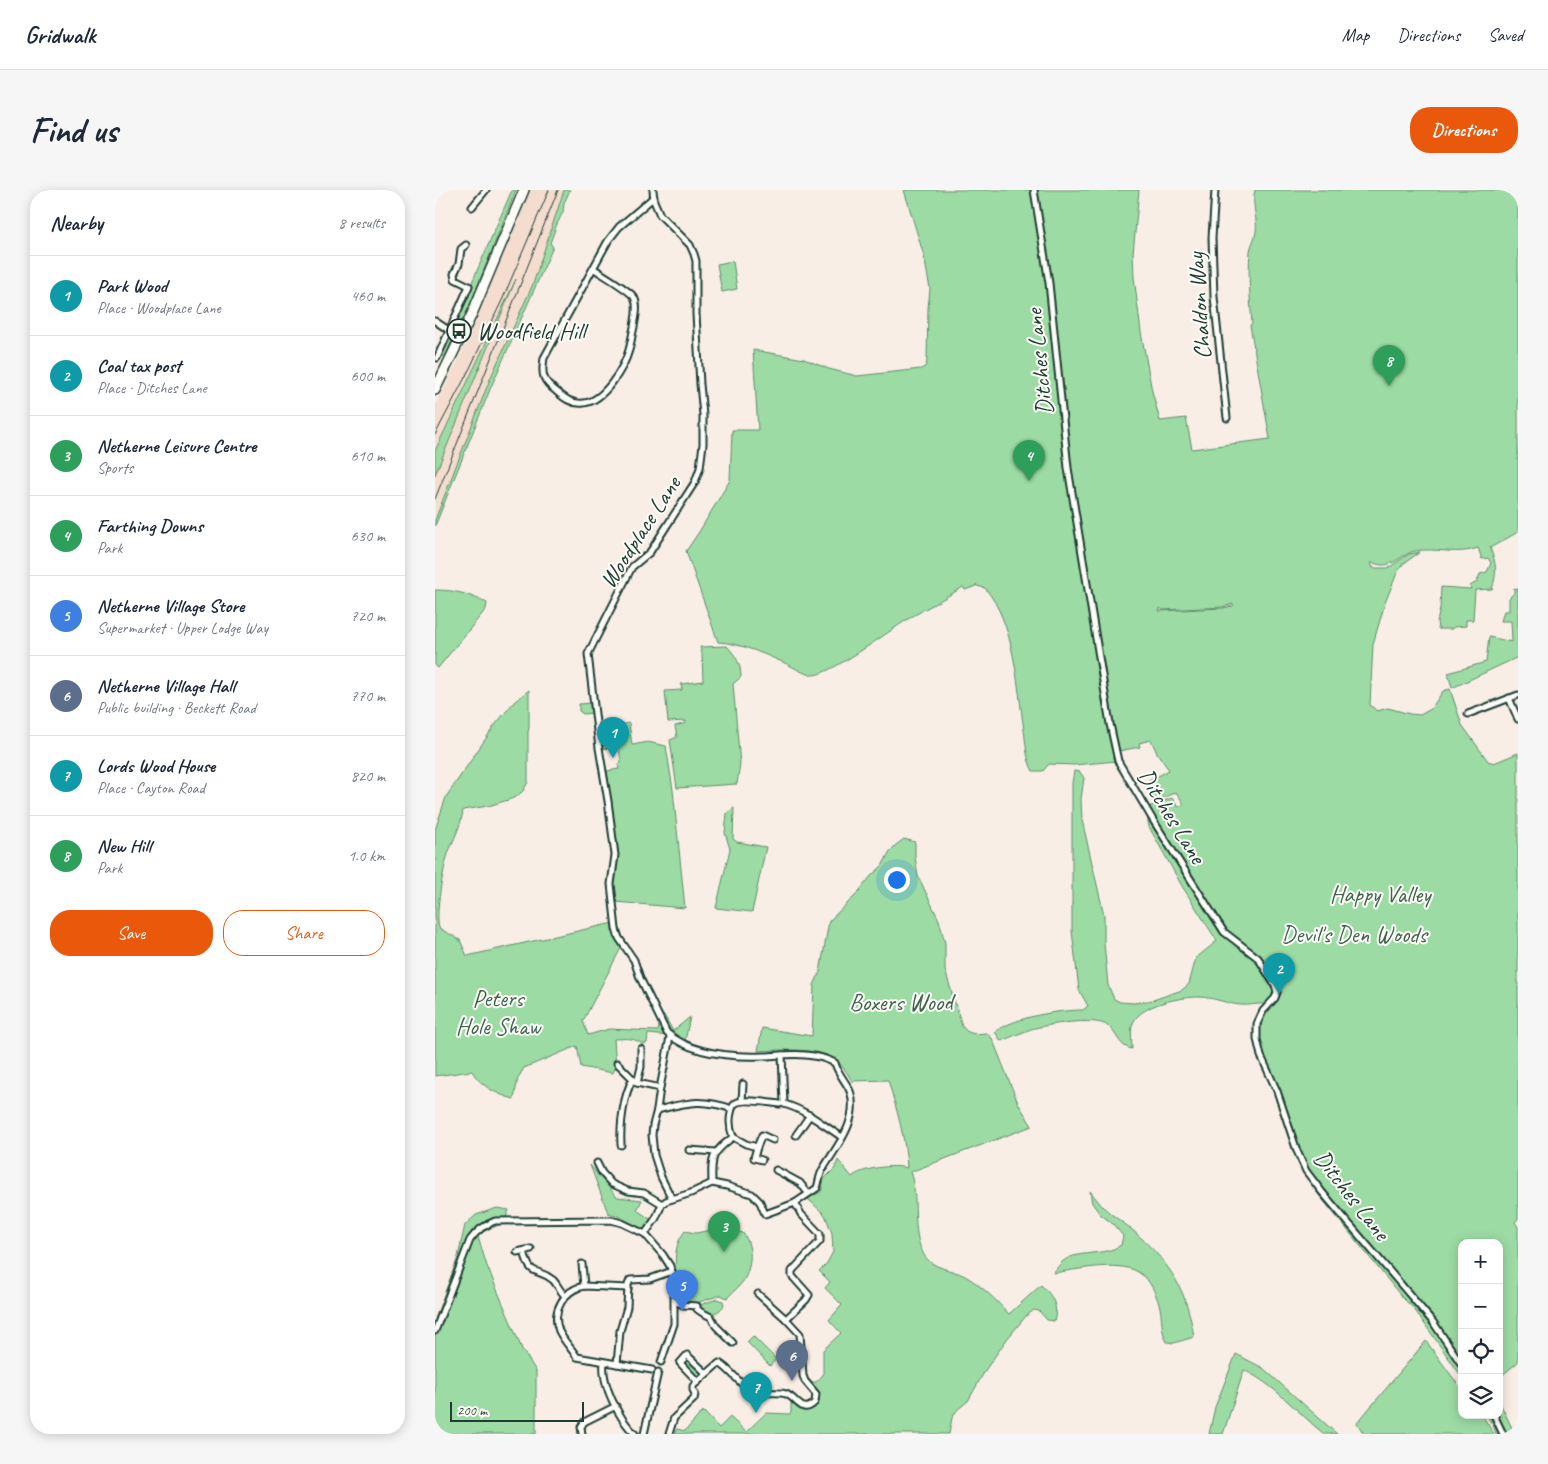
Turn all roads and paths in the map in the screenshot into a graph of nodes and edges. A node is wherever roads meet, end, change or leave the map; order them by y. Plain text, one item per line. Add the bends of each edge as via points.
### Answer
1 (486, 190) edge
2 (523, 190) edge
3 (653, 190) edge
4 (1034, 190) edge
5 (1215, 190) edge
6 (654, 197) junction
7 (472, 207) dead end
8 (466, 245) dead end
9 (593, 268) junction
10 (435, 322) edge
11 (450, 331) junction
12 (436, 357) edge
13 (448, 366) junction
14 (435, 390) edge
15 (1227, 418) dead end
16 (1518, 695) edge
17 (1509, 698) junction
18 (1468, 714) dead end
19 (1518, 719) edge
20 (670, 1037) junction
21 (641, 1049) dead end
22 (782, 1055) junction
23 (617, 1063) dead end
24 (635, 1081) junction
25 (743, 1084) dead end
26 (660, 1088) junction
27 (742, 1101) junction
28 (780, 1104) dead end
29 (732, 1109) junction
30 (657, 1110) junction
31 (810, 1115) junction
32 (796, 1135) dead end
33 (733, 1136) junction
34 (842, 1137) junction
35 (773, 1140) dead end
36 (621, 1145) dead end
37 (757, 1147) junction
38 (689, 1150) dead end
39 (716, 1152) junction
40 (762, 1160) dead end
41 (597, 1163) dead end
42 (776, 1170) dead end
43 (712, 1183) junction
44 (808, 1193) junction
45 (672, 1199) junction
46 (795, 1203) junction
47 (662, 1204) junction
48 (645, 1234) junction
49 (531, 1249) dead end
50 (524, 1250) junction
51 (517, 1252) dead end
52 (583, 1264) dead end
53 (672, 1271) junction
54 (584, 1286) junction
55 (628, 1288) junction
56 (757, 1294) dead end
57 (565, 1296) junction
58 (675, 1301) junction
59 (786, 1319) junction
60 (435, 1331) edge
61 (733, 1343) dead end
62 (1458, 1359) edge
63 (604, 1362) junction
64 (661, 1362) dead end
65 (617, 1364) junction
66 (652, 1370) dead end
67 (658, 1372) dead end
68 (706, 1374) junction
69 (698, 1382) junction
70 (615, 1406) junction
71 (1496, 1419) edge
72 (582, 1434) edge
73 (635, 1434) edge
74 (644, 1434) edge
75 (669, 1434) edge
76 (1503, 1434) edge

1 - 7 street
2 - 13 highway
3 - 6 street, Woodplace Lane
4 - 62 street, Ditches Lane via 1049,283 1068,468 1118,761 1223,932 1258,958 1275,985 1275,998 1257,1024 1257,1039 1306,1170 1433,1322
5 - 15 street, Chaldon Way via 1212,238 1215,297
6 - 9 street via 619,226
6 - 20 street, Woodplace Lane via 660,215 690,244 696,261 703,415 700,468 695,482 650,552 632,567 587,659 615,855 611,884 617,929
8 - 11 street via 461,249 452,281 469,286
9 - 9 street via 544,358 542,369 548,385 564,398 584,404 610,386 623,365 636,316 634,298
10 - 11 street
11 - 12 street
12 - 13 street
13 - 14 highway
16 - 17 street
17 - 18 street
17 - 19 street
20 - 22 street via 692,1048 719,1054
20 - 26 street
21 - 24 street via 641,1067
22 - 31 street via 784,1104
22 - 34 street via 825,1058 835,1064 851,1092 853,1107 848,1128
23 - 24 street
24 - 26 street
24 - 36 street via 628,1089 621,1120
25 - 27 street
26 - 30 street
27 - 28 street
27 - 29 street via 736,1102
29 - 30 street via 718,1104 690,1102
29 - 33 street via 729,1118
30 - 45 street via 653,1146 661,1177
31 - 32 street
31 - 34 street
33 - 37 street
33 - 39 street
34 - 44 street via 819,1177 817,1188
35 - 37 street via 762,1135
37 - 40 street via 754,1158
38 - 39 street
39 - 43 street
41 - 47 street via 612,1184 644,1193
42 - 44 street via 800,1183
43 - 45 street
43 - 46 street via 752,1194 765,1214
44 - 46 street
45 - 47 street
46 - 59 street via 821,1238 792,1271 792,1276 809,1295
47 - 48 street
48 - 53 street via 663,1254
48 - 60 street via 622,1223 606,1220 495,1221 484,1225 470,1240
49 - 50 street
50 - 51 street
50 - 57 street via 531,1269 554,1281
52 - 54 street
53 - 55 street via 650,1279 632,1279
53 - 58 street
54 - 55 street
54 - 57 street
55 - 65 street
56 - 59 street
57 - 63 street via 556,1319 559,1331 576,1358
58 - 61 street via 697,1306
58 - 64 street via 674,1324
59 - 68 street via 800,1334 803,1376 815,1392 814,1404 805,1407 789,1395 749,1390 721,1363
63 - 65 street
63 - 70 street via 606,1384
65 - 66 street
67 - 74 street
68 - 69 street
68 - 69 street via 687,1355 680,1363
69 - 75 street via 693,1386 694,1399 674,1418
70 - 72 street via 584,1422
70 - 73 street
71 - 76 street

